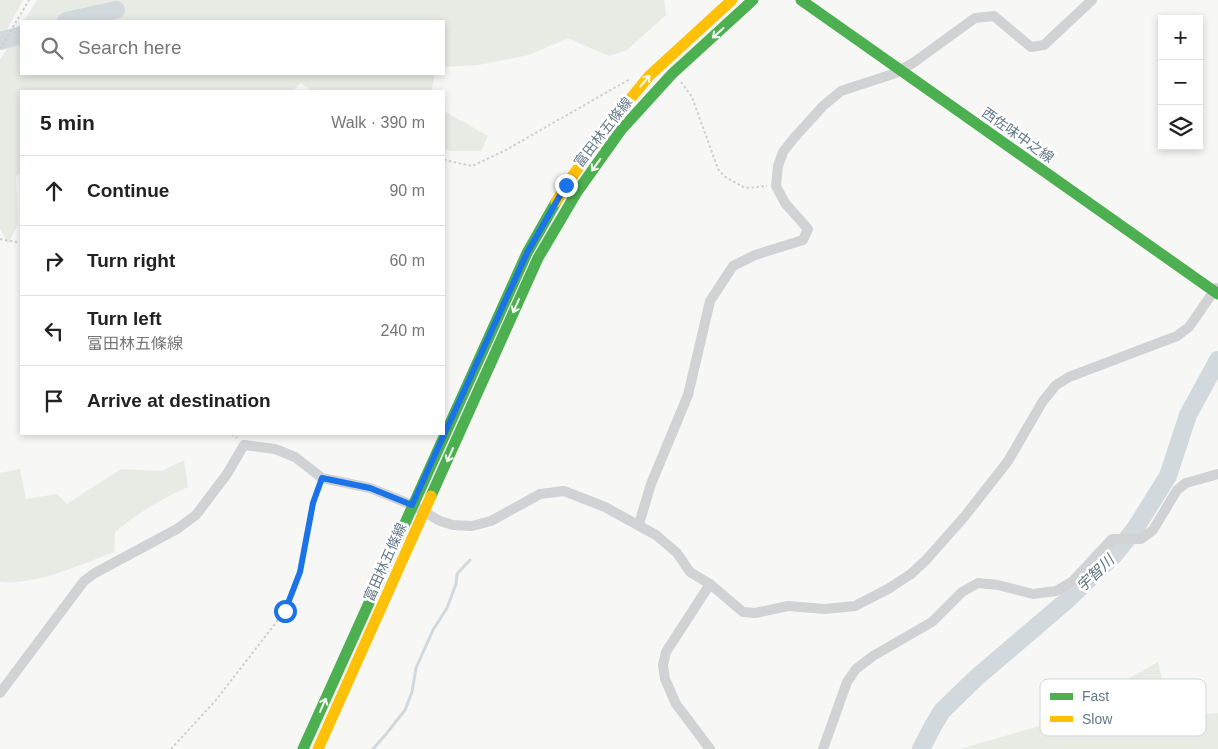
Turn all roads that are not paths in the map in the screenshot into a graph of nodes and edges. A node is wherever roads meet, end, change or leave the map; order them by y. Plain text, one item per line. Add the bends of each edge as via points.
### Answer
1 (732, 0) edge
2 (753, 0) edge
3 (801, 0) edge
4 (1092, 0) edge
5 (1218, 276) edge
6 (1217, 290) edge
7 (445, 433) edge
8 (444, 435) edge
9 (1218, 474) edge
10 (412, 505) junction
11 (424, 512) junction
12 (639, 524) junction
13 (710, 584) junction
14 (0, 693) edge
15 (303, 749) edge
16 (318, 749) edge
17 (710, 749) edge
18 (823, 749) edge

7 -> 1 main road, 富田林五條線 via 527,253 566,185 649,76
2 -> 11 main road, 富田林五條線 via 672,74 621,130 576,192 538,258
3 - 6 main road, 西佐味中之線
4 - 12 street via 1044,44 1031,47 994,16 975,18 913,63 889,76 841,92 823,106 794,138 783,152 776,186 785,203 808,229 803,240 733,266 710,301 688,395 651,484
5 - 6 street
6 - 13 street via 1190,327 1177,336 1056,385 1008,461 965,516 926,560 888,589 855,606 826,609 788,606 755,614 743,612
10 -> 8 main road, 富田林五條線
9 - 18 street via 1186,483 1177,490 1153,530 1142,539 1112,540 1073,581 1056,591 1033,594 978,583 962,592 932,622 856,669 847,682
10 - 11 street
10 - 14 street via 370,488 322,478 295,457 275,448 244,445 196,515 84,581
15 -> 10 main road, 富田林五條線
11 - 12 street via 446,523 472,526 491,520 540,494 564,491
11 - 16 main road, 富田林五條線
12 - 13 street via 677,553 690,572
13 - 17 street via 666,652 663,665 665,679 676,704

